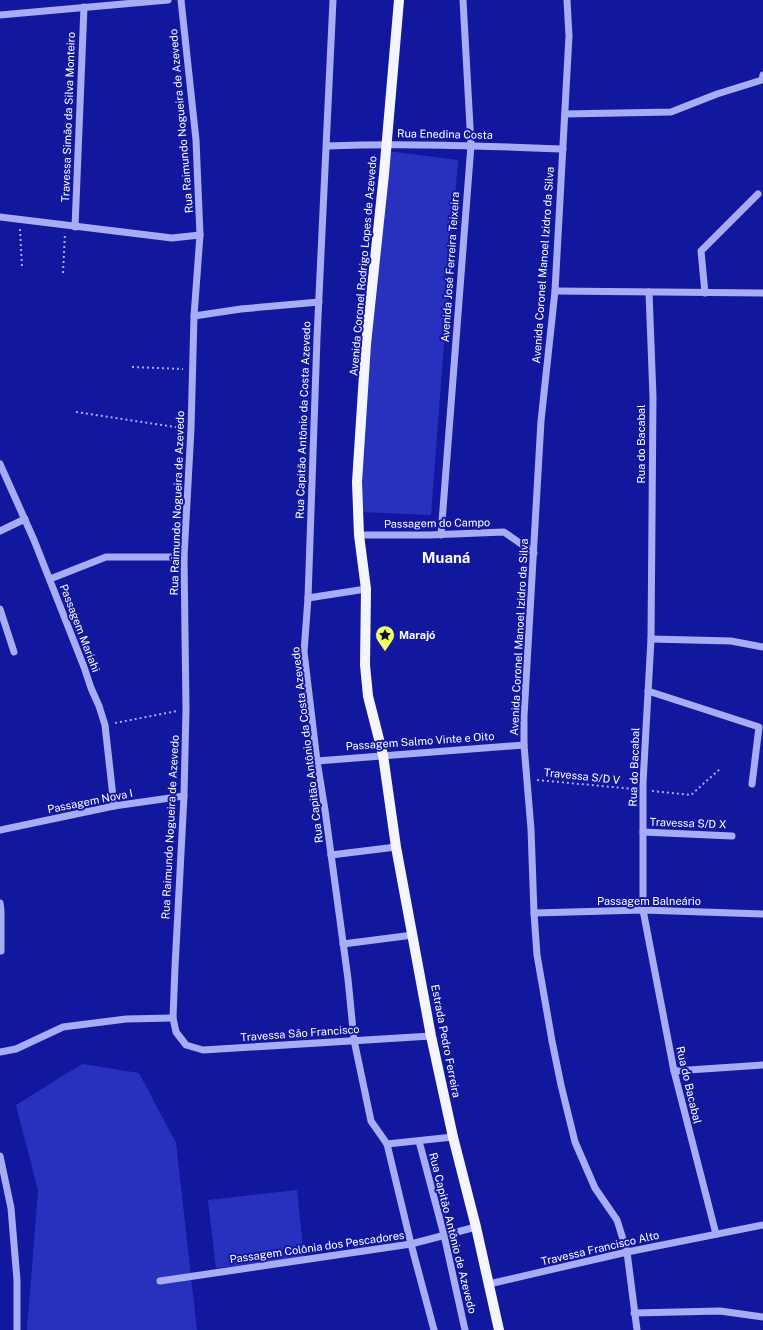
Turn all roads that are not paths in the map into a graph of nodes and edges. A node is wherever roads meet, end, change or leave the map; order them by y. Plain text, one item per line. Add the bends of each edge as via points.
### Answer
1 (168, 0) edge
2 (181, 0) edge
3 (333, 0) edge
4 (398, 0) edge
5 (463, 0) edge
6 (567, 0) edge
7 (84, 7) junction
8 (0, 15) edge
9 (763, 75) edge
10 (565, 114) junction
11 (386, 144) junction
12 (471, 145) junction
13 (327, 146) junction
14 (562, 149) junction
15 (758, 194) dead end
16 (0, 217) edge
17 (75, 227) junction
18 (200, 235) junction
19 (555, 290) junction
20 (649, 292) junction
21 (705, 293) junction
22 (763, 293) edge
23 (319, 302) junction
24 (194, 316) junction
25 (0, 464) edge
26 (26, 520) junction
27 (0, 531) edge
28 (359, 535) junction
29 (440, 535) junction
30 (534, 553) junction
31 (184, 556) junction
32 (50, 580) junction
33 (366, 589) junction
34 (308, 598) junction
35 (0, 608) edge
36 (651, 639) junction
37 (763, 647) edge
38 (14, 652) dead end
39 (648, 691) junction
40 (524, 745) junction
41 (384, 755) junction
42 (317, 760) junction
43 (752, 784) dead end
44 (184, 796) junction
45 (114, 806) junction
46 (0, 830) edge
47 (643, 832) junction
48 (732, 836) dead end
49 (396, 847) junction
50 (331, 855) junction
51 (0, 908) edge
52 (643, 910) junction
53 (534, 913) junction
54 (763, 914) edge
55 (413, 935) junction
56 (343, 944) junction
57 (1, 951) edge
58 (173, 1018) junction
59 (176, 1032) joint
60 (431, 1036) junction
61 (354, 1040) junction
62 (0, 1052) edge
63 (763, 1065) edge
64 (674, 1071) junction
65 (453, 1137) junction
66 (420, 1141) junction
67 (388, 1144) junction
68 (0, 1156) edge
69 (763, 1225) edge
70 (476, 1226) junction
71 (716, 1234) junction
72 (444, 1235) junction
73 (411, 1244) junction
74 (627, 1252) junction
75 (160, 1281) dead end
76 (489, 1284) junction
77 (634, 1313) junction
78 (763, 1317) edge
79 (17, 1330) edge
80 (434, 1330) edge
81 (465, 1330) edge
82 (499, 1330) edge
83 (637, 1330) edge

1 - 7 street
2 - 18 street, Rua Raimundo Nogueira de Azevedo via 196,140
3 - 13 street, Rua Capitão Antônio da Costa Azevedo
4 - 11 main road, Avenida Coronel Rodrigo Lopes de Azevedo
5 - 12 street, Avenida José Ferreira Teixeira
6 - 10 street, Avenida Coronel Manoel Izidro da Silva via 569,36
7 - 8 street
7 - 17 street, Travessa Simão da Silva Monteiro
9 - 10 street via 762,80 670,112
10 - 14 street, Avenida Coronel Manoel Izidro da Silva
11 - 12 street, Rua Enedina Costa
11 - 13 street, Rua Enedina Costa
11 - 28 main road, Avenida Coronel Rodrigo Lopes de Azevedo via 366,344 357,482
12 - 14 street, Rua Enedina Costa
12 - 29 street, Avenida José Ferreira Teixeira
13 - 23 street, Rua Capitão Antônio da Costa Azevedo
14 - 19 street, Avenida Coronel Manoel Izidro da Silva
15 - 21 street via 701,251
16 - 17 street
17 - 18 street via 172,238
18 - 24 street, Rua Raimundo Nogueira de Azevedo
19 - 20 street
19 - 30 street, Avenida Coronel Manoel Izidro da Silva via 541,421
20 - 21 street
20 - 36 street, Rua do Bacabal via 653,397
21 - 22 street
23 - 24 street
23 - 34 street, Rua Capitão Antônio da Costa Azevedo
24 - 31 street, Rua Raimundo Nogueira de Azevedo
25 - 26 street, Passagem Mariahi
26 - 27 street
26 - 32 street, Passagem Mariahi
28 - 29 street, Passagem do Campo
28 - 33 main road, Avenida Coronel Rodrigo Lopes de Azevedo
29 - 30 street, Passagem do Campo via 504,532
30 - 40 street, Avenida Coronel Manoel Izidro da Silva
31 - 32 street via 106,557
31 - 44 street, Rua Raimundo Nogueira de Azevedo
32 - 45 street, Passagem Mariahi via 105,725
33 - 34 street
33 - 41 main road, Estrada Pedro Ferreira via 365,665 368,696
34 - 42 street, Rua Capitão Antônio da Costa Azevedo via 304,652
35 - 38 street
36 - 37 street via 731,641
36 - 39 street, Rua do Bacabal
39 - 43 street via 759,727
39 - 47 street, Rua do Bacabal
40 - 41 street, Passagem Salmo Vinte e Oito
40 - 53 street, Avenida Coronel Manoel Izidro da Silva
41 - 42 street, Passagem Salmo Vinte e Oito
41 - 49 main road, Estrada Pedro Ferreira
42 - 50 street, Rua Capitão Antônio da Costa Azevedo
44 - 45 street, Passagem Nova I
44 - 58 street, Rua Raimundo Nogueira de Azevedo
45 - 46 street, Passagem Nova I
47 - 48 street, Travessa S/D X
47 - 52 street, Rua do Bacabal
49 - 50 street
49 - 55 main road, Estrada Pedro Ferreira
50 - 56 street, Rua Capitão Antônio da Costa Azevedo
51 - 57 street
52 - 53 street, Passagem Balneário
52 - 54 street, Passagem Balneário
52 - 64 street, Rua do Bacabal
53 - 74 street, Avenida Coronel Manoel Izidro da Silva via 537,955 552,1041 575,1142 595,1188 617,1220
55 - 56 street
55 - 60 main road, Estrada Pedro Ferreira
56 - 61 street, Rua Capitão Antônio da Costa Azevedo
58 - 59 street, Rua Raimundo Nogueira de Azevedo
58 - 62 street via 126,1019 63,1027 16,1049
59 - 61 street, Travessa São Francisco via 186,1044 203,1050
60 - 61 street, Travessa São Francisco
60 - 65 main road, Estrada Pedro Ferreira
61 - 67 street, Rua Capitão Antônio da Costa Azevedo via 371,1121
63 - 64 street
64 - 71 street, Rua do Bacabal
65 - 66 street
65 - 70 main road, Estrada Pedro Ferreira
66 - 67 street
66 - 72 street, Rua Capitão Antônio de Azevedo
67 - 73 street, Rua Capitão Antônio da Costa Azevedo
68 - 79 street via 11,1208 17,1280
69 - 71 street, Travessa Francisco Alto
70 - 72 street, Passagem Colônia dos Pescadores
70 - 76 main road, Estrada Pedro Ferreira
71 - 74 street, Travessa Francisco Alto
72 - 73 street, Passagem Colônia dos Pescadores
72 - 81 street, Rua Capitão Antônio de Azevedo
73 - 75 street, Passagem Colônia dos Pescadores
73 - 80 street, Rua Capitão Antônio da Costa Azevedo
74 - 76 street, Travessa Francisco Alto
74 - 77 street, Avenida Coronel Manoel Izidro da Silva
76 - 82 main road, Estrada Pedro Ferreira
77 - 78 street via 720,1311
77 - 83 street, Avenida Coronel Manoel Izidro da Silva

